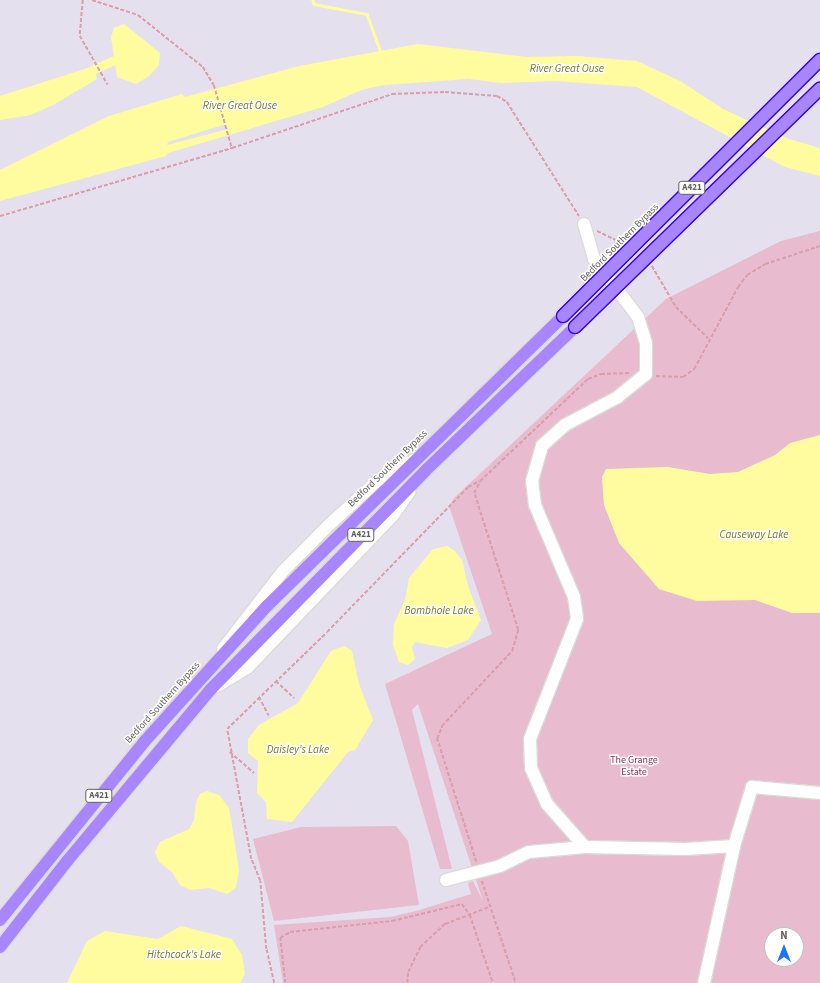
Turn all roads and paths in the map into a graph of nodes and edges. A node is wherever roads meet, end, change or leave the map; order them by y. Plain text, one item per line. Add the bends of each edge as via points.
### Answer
1 (83, 0) edge
2 (92, 0) edge
3 (820, 60) edge
4 (108, 85) dead end
5 (820, 89) edge
6 (232, 148) junction
7 (0, 216) edge
8 (584, 224) junction
9 (625, 244) dead end
10 (820, 246) edge
11 (649, 259) dead end
12 (708, 338) junction
13 (646, 374) junction
14 (480, 481) junction
15 (276, 681) junction
16 (259, 697) junction
17 (294, 698) dead end
18 (269, 716) dead end
19 (230, 752) junction
20 (254, 773) dead end
21 (820, 794) edge
22 (734, 846) junction
23 (585, 847) junction
24 (478, 870) junction
25 (446, 880) dead end
26 (489, 907) junction
27 (470, 915) junction
28 (0, 920) edge
29 (0, 947) edge
30 (274, 983) edge
31 (285, 983) edge
32 (407, 983) edge
33 (493, 983) edge
34 (516, 983) edge
35 (704, 983) edge

1 - 4 path via 80,36
2 - 6 path via 138,15 203,67 214,85
3 - 28 highway, Bedford Southern Bypass / A421, bridge via 267,606 144,742
5 - 29 highway, A421, bridge via 425,471 210,690 68,860
6 - 7 path
6 - 8 path via 392,94 445,92 497,96 507,102
8 - 9 path
8 - 13 lane via 594,259 638,317 646,343
10 - 12 path via 765,264 747,275
11 - 12 path via 676,307
12 - 13 path via 689,374 668,378
13 - 14 path via 615,373 588,379
13 - 23 lane via 618,397 564,425 542,446 532,481 535,505 574,597 577,619 530,740 531,768 547,804
14 - 15 path via 468,488
14 - 24 path via 474,493 477,507 517,621 517,638 512,651 442,726 437,739
15 - 16 path
15 - 17 path
16 - 18 path
16 - 19 path via 227,729
19 - 20 path
19 - 30 path via 252,859 260,881 266,949
21 - 22 lane via 752,787
22 - 23 lane via 686,849
22 - 35 lane
23 - 24 lane via 529,852 500,866
24 - 25 lane
24 - 26 path
26 - 27 path
26 - 34 path
27 - 31 path via 462,904 392,921 290,932 280,938
27 - 32 path via 445,924 420,947 408,972
27 - 33 path

